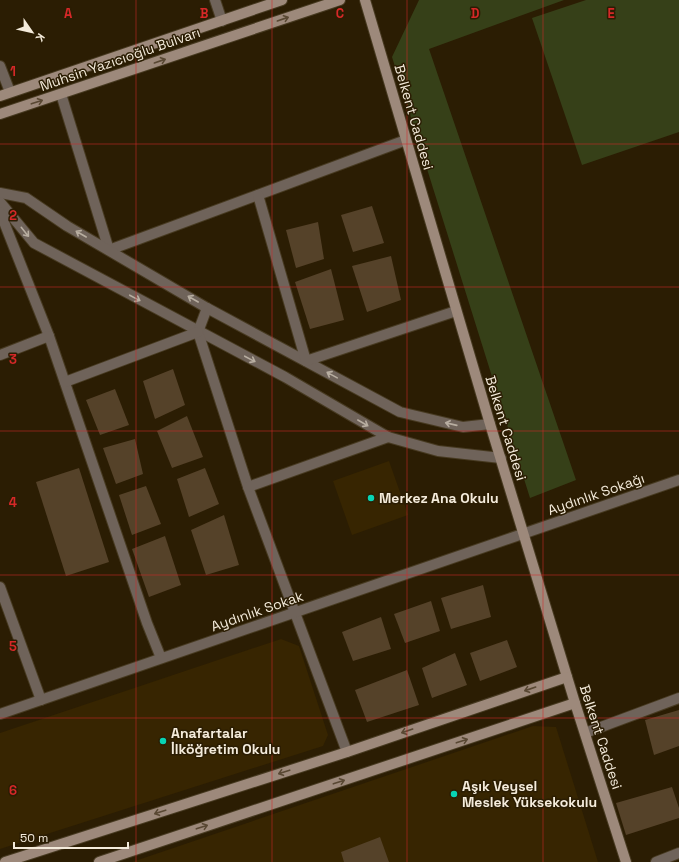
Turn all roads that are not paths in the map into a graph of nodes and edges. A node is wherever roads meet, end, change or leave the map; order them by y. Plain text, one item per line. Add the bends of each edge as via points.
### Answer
1 (215, 0) edge
2 (282, 0) edge
3 (340, 0) edge
4 (366, 0) edge
5 (222, 21) junction
6 (0, 66) edge
7 (10, 92) junction
8 (61, 94) junction
9 (0, 96) edge
10 (0, 114) edge
11 (406, 140) junction
12 (0, 193) edge
13 (258, 195) junction
14 (0, 202) edge
15 (0, 212) edge
16 (109, 250) junction
17 (207, 308) junction
18 (456, 311) junction
19 (198, 332) junction
20 (49, 336) junction
21 (0, 355) edge
22 (306, 361) junction
23 (65, 382) junction
24 (490, 424) junction
25 (388, 437) junction
26 (501, 458) junction
27 (679, 480) edge
28 (248, 487) junction
29 (523, 535) junction
30 (0, 587) edge
31 (296, 612) junction
32 (161, 658) junction
33 (567, 677) junction
34 (679, 698) edge
35 (41, 700) junction
36 (575, 703) junction
37 (0, 714) edge
38 (585, 733) junction
39 (347, 752) junction
40 (679, 853) edge
41 (5, 862) edge
42 (99, 862) edge
43 (626, 862) edge
44 (656, 862) edge

1 - 5 street
2 - 5 street, Muhsin Yazıcıoğlu Bulvarı
8 -> 3 street, Muhsin Yazıcıoğlu Bulvarı
4 - 11 street, Belkent Caddesi
5 - 7 street, Muhsin Yazıcıoğlu Bulvarı
6 - 7 street
7 - 9 street, Muhsin Yazıcıoğlu Bulvarı
10 -> 8 street, Muhsin Yazıcıoğlu Bulvarı
8 - 16 street
11 - 13 street
11 - 18 street, Belkent Caddesi
16 -> 12 street via 26,198
13 - 16 street
13 - 22 street
14 -> 19 street via 34,244
15 - 20 street
17 -> 16 street
17 - 19 street
17 - 22 street
18 - 22 street
18 - 24 street, Belkent Caddesi
19 - 23 street
19 -> 25 street
19 - 28 street
20 - 21 street
20 - 23 street
24 -> 22 street via 463,427 400,412
23 - 32 street
24 - 26 street, Belkent Caddesi
25 - 26 street via 438,451
25 - 28 street
26 - 29 street, Belkent Caddesi
27 - 29 street, Aydınlık Sokağı
28 - 31 street
29 - 31 street, Aydınlık Sokak
29 - 33 street, Belkent Caddesi
30 - 35 street
31 - 32 street, Aydınlık Sokak
31 - 39 street
32 - 35 street, Aydınlık Sokak
33 - 36 street, Belkent Caddesi
33 -> 39 street
34 - 38 street
35 - 37 street, Aydınlık Sokak
36 - 38 street, Belkent Caddesi
42 -> 36 street
38 - 43 street, Belkent Caddesi
39 -> 41 street
40 - 44 street

